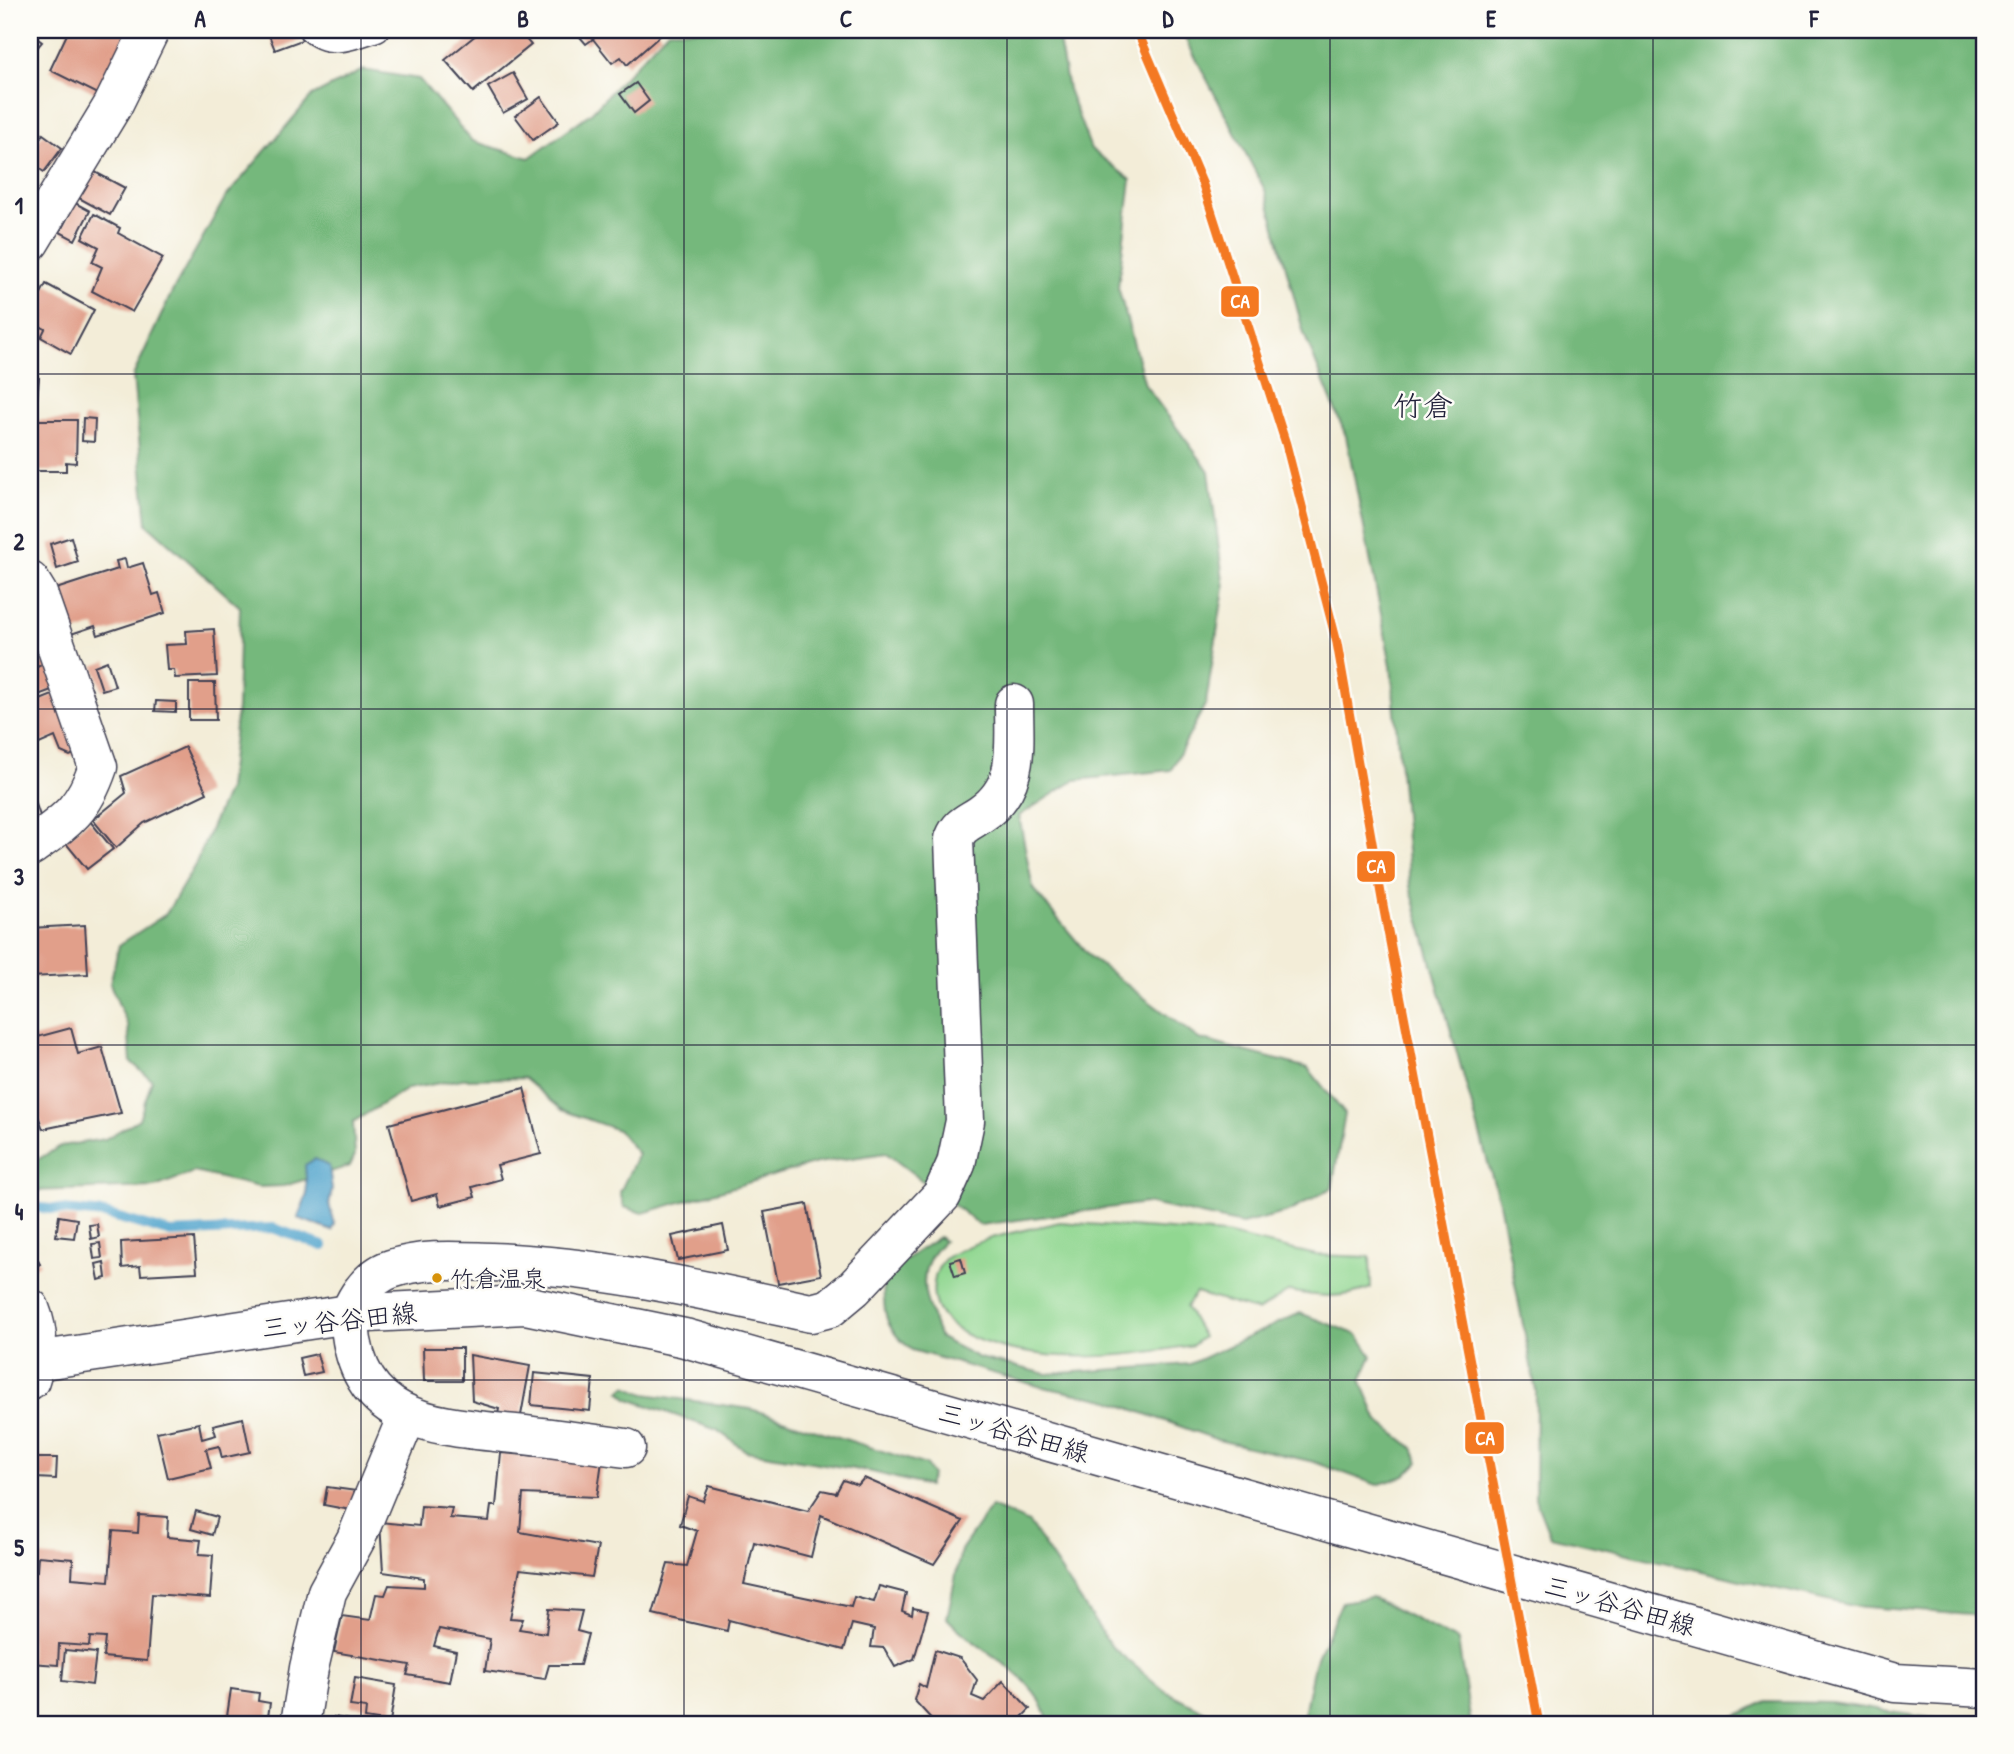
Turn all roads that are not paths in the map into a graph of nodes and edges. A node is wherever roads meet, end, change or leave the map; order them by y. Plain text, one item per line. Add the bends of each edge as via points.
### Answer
1 (150, 30) edge
2 (309, 30) edge
3 (378, 30) edge
4 (30, 242) edge
5 (30, 581) edge
6 (1014, 704) dead end
7 (30, 847) edge
8 (30, 1308) edge
9 (349, 1314) junction
10 (32, 1368) edge
11 (407, 1416) junction
12 (626, 1448) dead end
13 (1984, 1688) edge
14 (300, 1724) edge

1 - 4 street via 113,105
2 - 3 lane via 327,41 344,41
5 - 7 street via 98,766 89,795
6 - 9 street via 1011,778 1001,798 958,827 954,839 965,1121 957,1164 942,1195 854,1288 830,1308 811,1313 638,1275 556,1264 418,1262 388,1269 364,1287
8 - 10 street via 38,1328
9 - 10 street, 三ッ谷谷田線
9 - 11 street via 352,1352 361,1373 382,1398
9 - 13 street, 三ッ谷谷田線 via 525,1305 685,1338 1895,1683
11 - 12 street via 440,1427
11 - 14 street via 356,1539 327,1592

